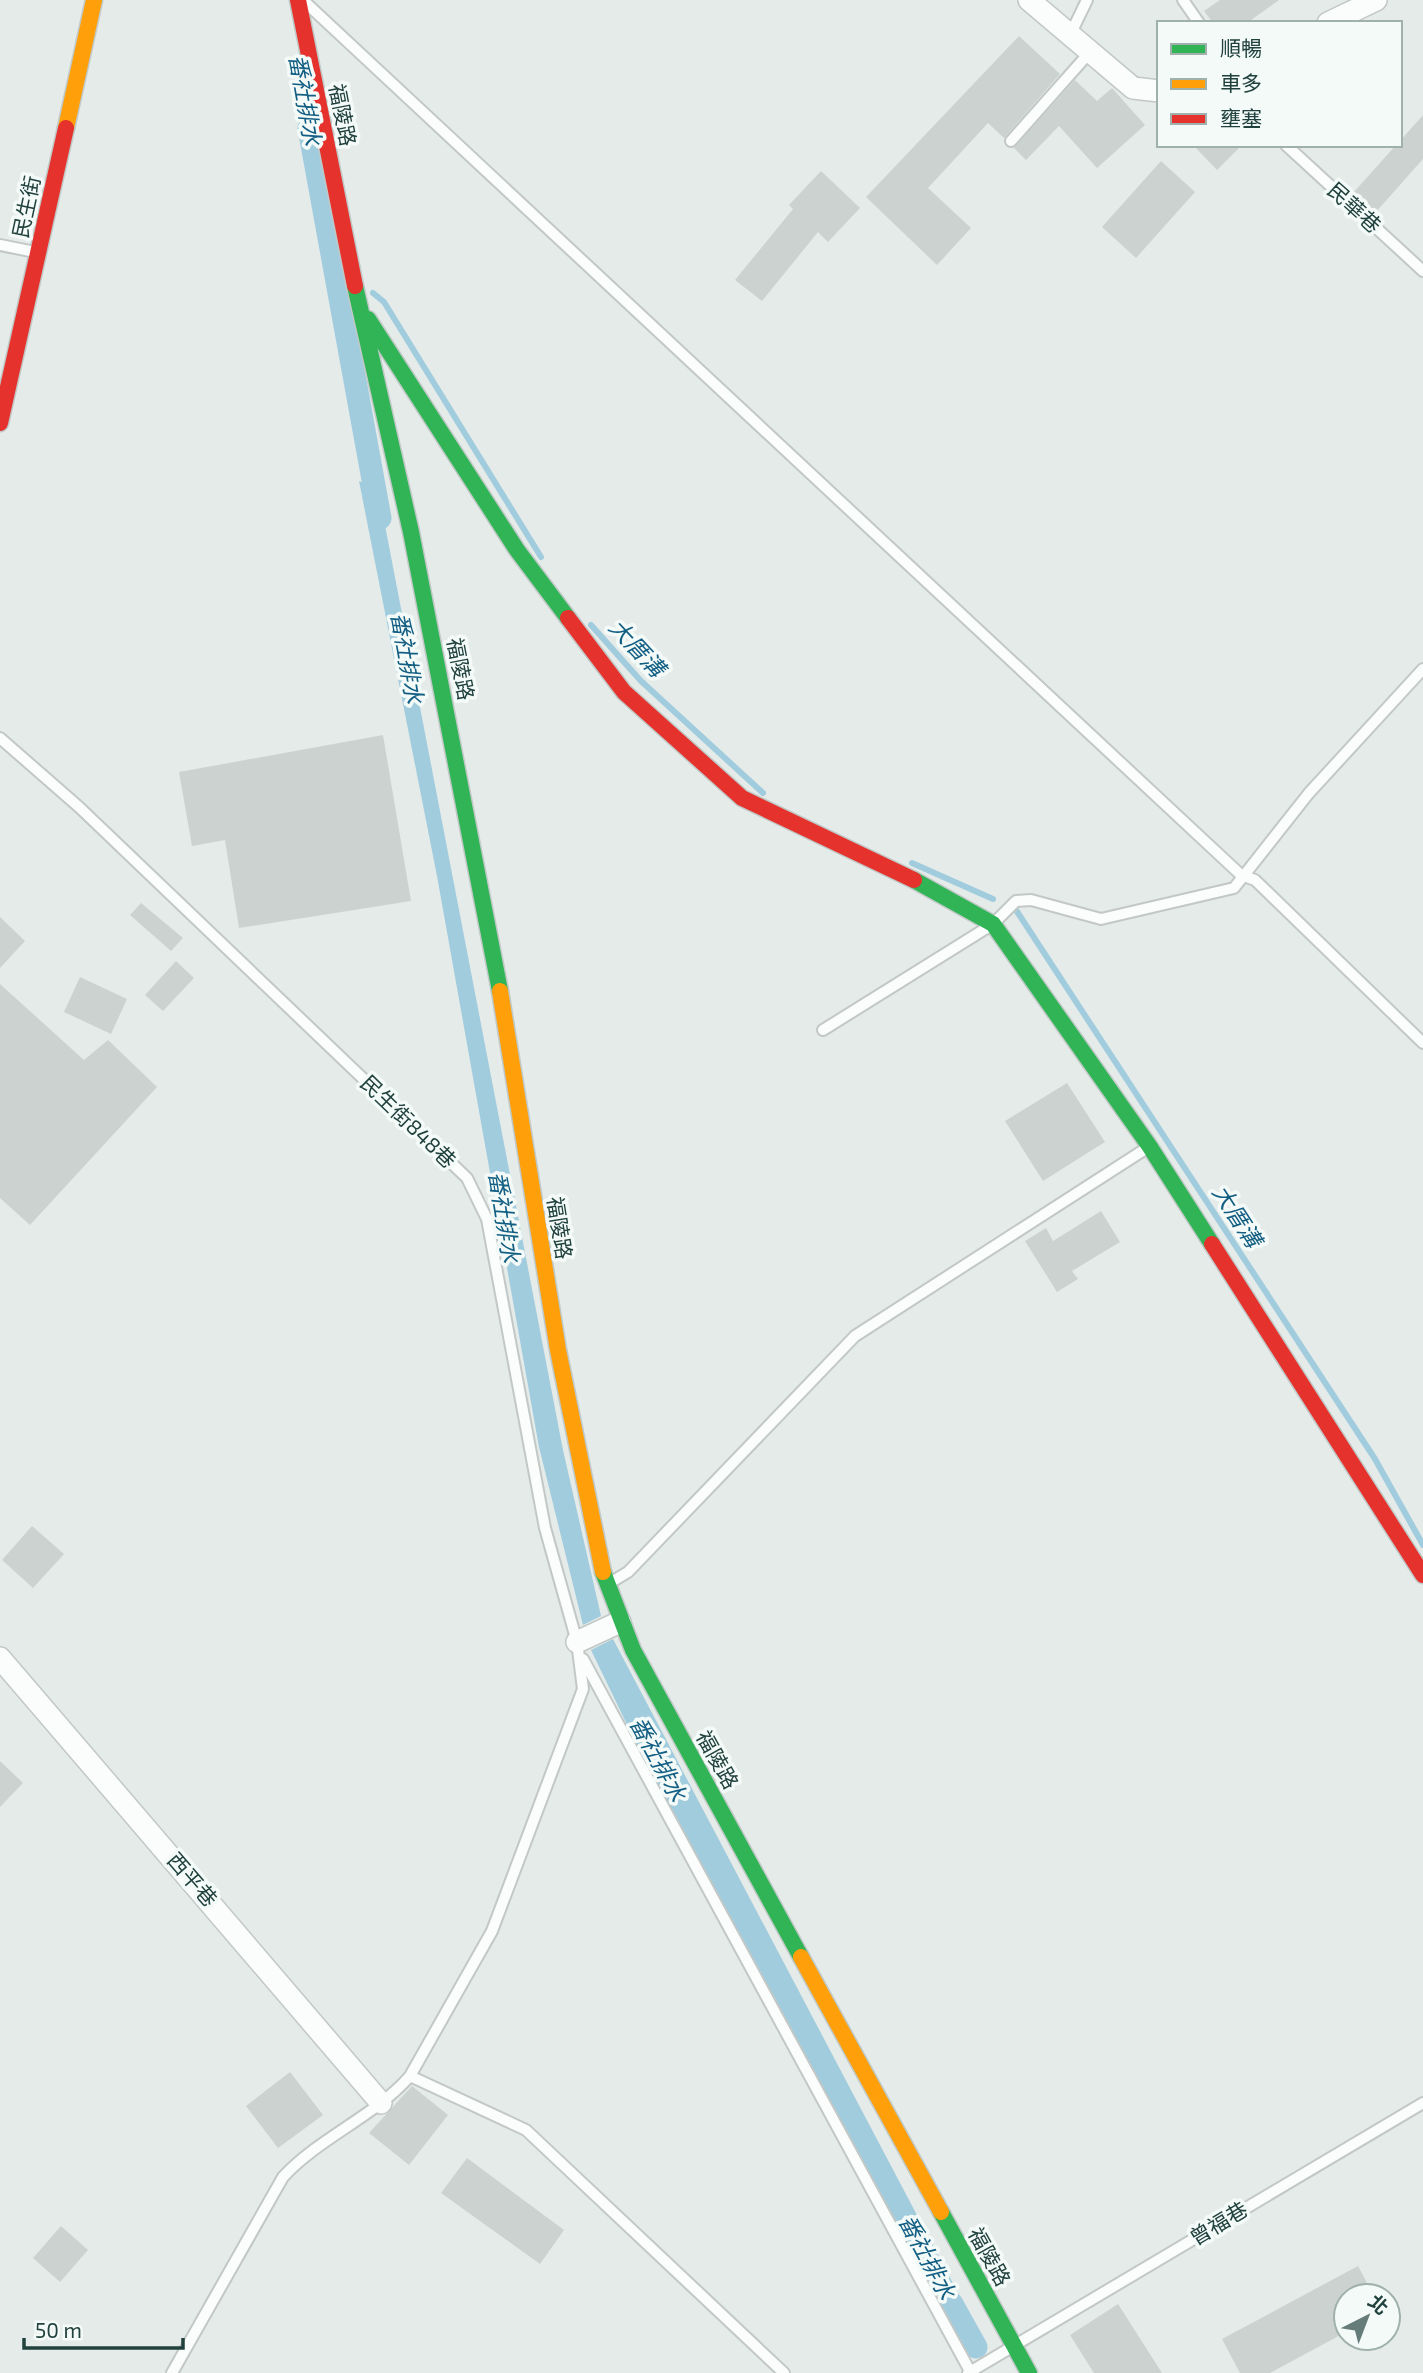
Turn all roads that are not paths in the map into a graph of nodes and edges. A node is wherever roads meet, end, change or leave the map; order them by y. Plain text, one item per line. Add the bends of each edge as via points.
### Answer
1 (94, 0) edge
2 (301, 0) edge
3 (1028, 0) edge
4 (1087, 0) edge
5 (1183, 0) edge
6 (1376, 0) edge
7 (1198, 21) edge
8 (1332, 21) edge
9 (1070, 35) junction
10 (1090, 52) junction
11 (1157, 91) edge
12 (1010, 141) dead end
13 (1288, 147) edge
14 (0, 245) edge
15 (39, 253) junction
16 (1423, 271) edge
17 (359, 306) junction
18 (0, 423) edge
19 (1423, 669) edge
20 (0, 738) edge
21 (1241, 875) junction
22 (993, 924) junction
23 (823, 1030) dead end
24 (1423, 1043) edge
25 (1150, 1147) junction
26 (1423, 1575) edge
27 (606, 1585) junction
28 (621, 1622) junction
29 (578, 1646) junction
30 (0, 1658) edge
31 (410, 2076) junction
32 (381, 2103) junction
33 (1423, 2103) edge
34 (1014, 2345) junction
35 (970, 2372) edge
36 (172, 2373) edge
37 (785, 2373) edge
38 (1030, 2373) edge

1 - 15 street, 民生街
2 - 17 street, 福陵路
2 - 21 lane
3 - 9 street
4 - 9 lane
5 - 7 lane
6 - 8 street
9 - 10 street
10 - 11 street via 1133,88
10 - 12 lane
13 - 16 lane, 民華巷
14 - 15 lane
15 - 18 street, 民生街
17 - 22 street via 517,550 624,692 743,798 938,892
17 - 27 street, 福陵路 via 411,532 493,948 558,1350
19 - 21 lane
20 - 29 lane, 民生街848巷 via 79,807 467,1178 487,1219 545,1528
21 - 22 lane via 1234,888 1101,919 1031,900 1016,901
21 - 24 lane via 1255,880
22 - 23 lane
22 - 25 street
25 - 26 street
25 - 27 lane via 855,1336 628,1572
27 - 28 street, 福陵路
28 - 29 street
28 - 34 street, 福陵路
29 - 31 lane via 583,1689 492,1931
29 - 35 lane
30 - 32 street, 西平巷
31 - 32 lane
31 - 37 lane via 526,2130
32 - 36 lane via 283,2177
33 - 34 lane, 曾福巷
34 - 35 lane
34 - 38 street, 福陵路

